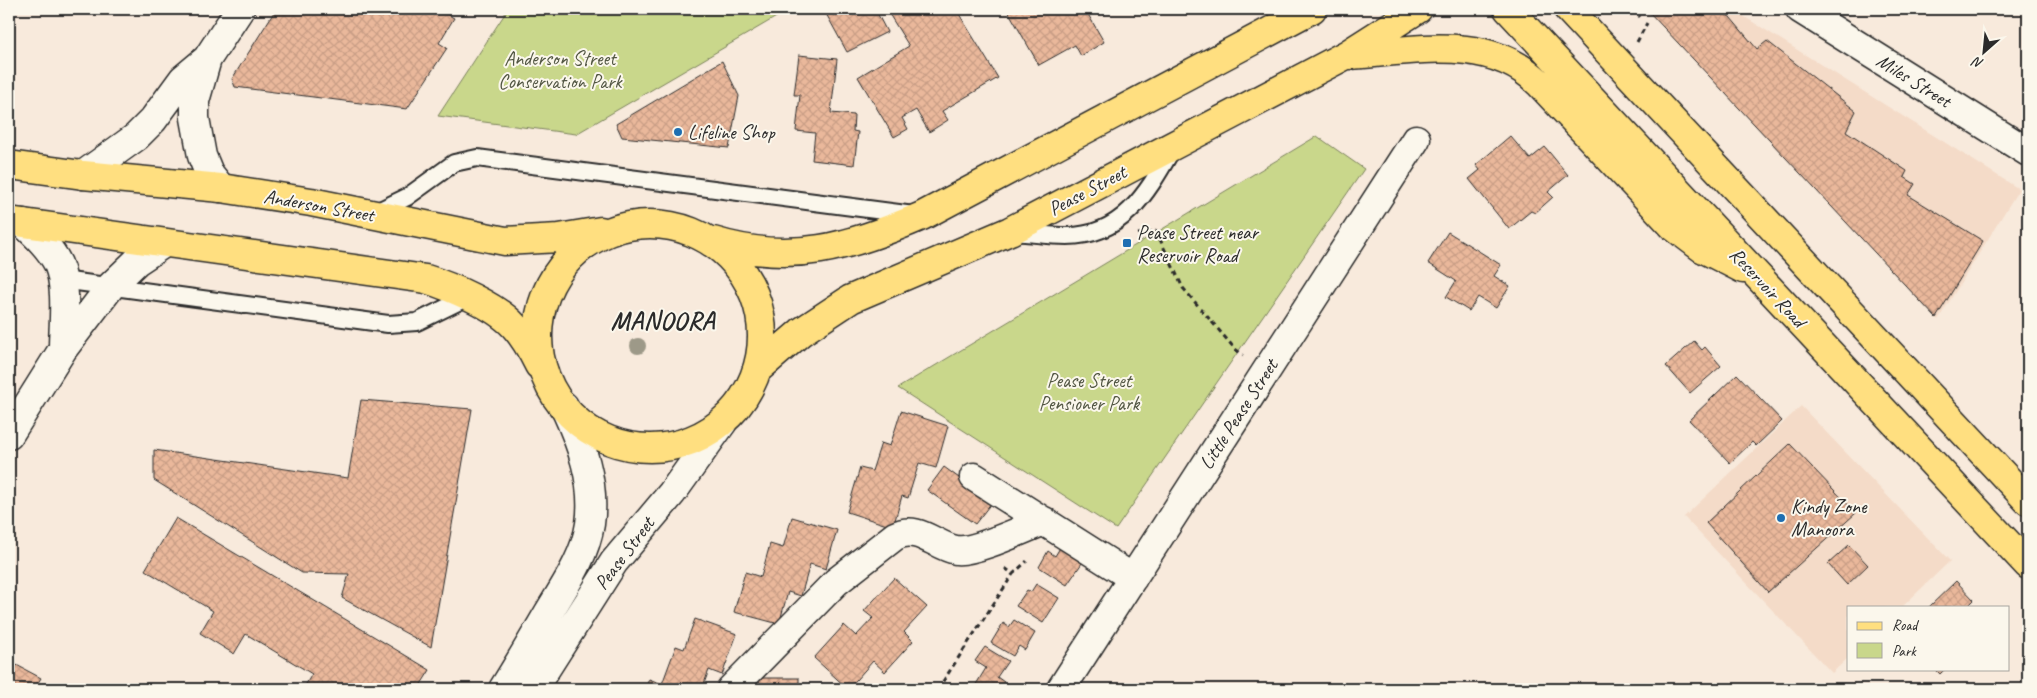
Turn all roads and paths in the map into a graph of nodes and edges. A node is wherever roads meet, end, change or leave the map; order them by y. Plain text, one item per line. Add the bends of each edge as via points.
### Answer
1 (240, 9) edge
2 (1312, 9) edge
3 (1418, 9) edge
4 (1508, 9) edge
5 (1568, 9) edge
6 (1584, 9) edge
7 (1633, 9) edge
8 (1800, 9) edge
9 (1640, 17) dead end
10 (1604, 48) junction
11 (1346, 55) junction
12 (207, 59) junction
13 (1416, 140) dead end
14 (1175, 144) junction
15 (2028, 152) edge
16 (9, 165) edge
17 (83, 175) junction
18 (222, 188) junction
19 (372, 214) junction
20 (922, 216) junction
21 (16, 222) edge
22 (627, 226) junction
23 (1010, 231) junction
24 (1129, 236) dead end
25 (707, 239) junction
26 (164, 243) junction
27 (1760, 278) junction
28 (62, 280) junction
29 (112, 286) junction
30 (468, 297) junction
31 (63, 349) junction
32 (758, 369) junction
33 (1267, 370) junction
34 (546, 378) junction
35 (564, 406) junction
36 (723, 422) junction
37 (9, 435) edge
38 (974, 476) dead end
39 (2028, 501) edge
40 (1044, 521) junction
41 (2028, 565) edge
42 (1013, 574) dead end
43 (1133, 578) junction
44 (503, 689) edge
45 (533, 689) edge
46 (731, 689) edge
47 (938, 689) edge
48 (1061, 689) edge

1 - 12 street
2 - 20 main road
3 - 11 main road, Pease Street
4 - 27 main road, Reservoir Road
5 - 10 main road
6 - 10 main road
7 - 9 path
8 - 15 street, Miles Street
10 - 39 main road
11 - 14 main road, Pease Street
11 - 27 main road via 1461,48 1479,51 1518,66 1535,79 1673,226 1702,248
12 - 17 street via 183,79 153,120 136,137
12 - 18 street via 195,101 195,118 202,156 209,173
13 - 33 street, Little Pease Street
14 - 23 main road, Pease Street
14 - 23 lane via 1141,200 1126,215 1105,227 1068,236
16 - 17 main road, Anderson Street
17 - 18 main road, Anderson Street
18 - 19 main road, Anderson Street
19 - 20 lane via 407,197 454,162 477,158
19 - 22 main road, Anderson Street via 505,241 558,238
20 - 25 main road via 869,238 798,252 762,251
21 - 26 main road
21 - 28 street via 53,256
22 - 25 main road via 668,225
22 - 34 main road via 589,242 567,260 551,283 543,302 538,330
23 - 32 main road, Pease Street via 851,299 806,328
24 - 33 path via 1156,232 1183,288 1235,349
25 - 32 main road via 740,269 755,295 763,340
26 - 29 street via 137,262
26 - 30 main road via 416,277
27 - 41 main road, Reservoir Road
28 - 29 lane
28 - 31 street
29 - 30 lane via 388,324 417,322
29 - 31 street
30 - 34 main road via 514,325
31 - 37 street
32 - 36 main road via 748,392
33 - 43 street, Little Pease Street
34 - 35 main road
35 - 36 main road via 590,430 640,447 675,445 708,432
35 - 44 street, Pease Street via 587,465 591,502 588,535 575,566
36 - 45 street, Pease Street via 672,493 614,562
38 - 40 street
40 - 43 street
40 - 46 street via 970,549 947,548 922,534 903,532 895,536 836,582
42 - 47 path
43 - 48 street, Little Pease Street

